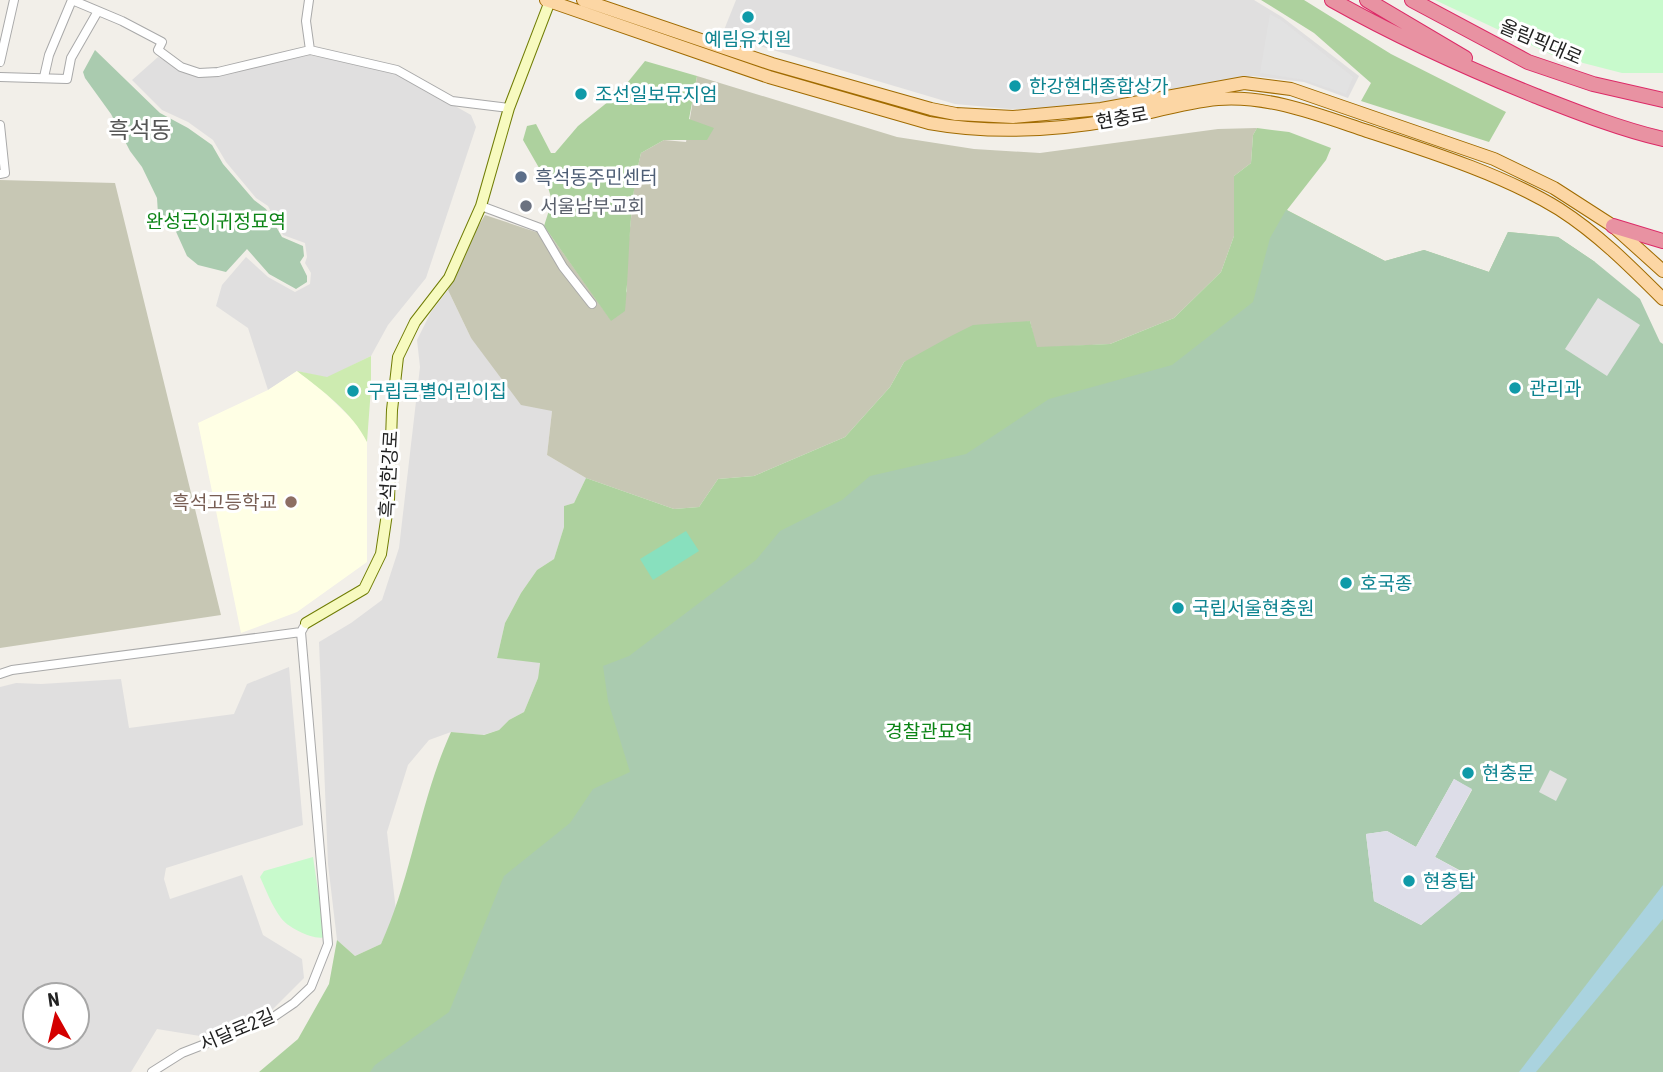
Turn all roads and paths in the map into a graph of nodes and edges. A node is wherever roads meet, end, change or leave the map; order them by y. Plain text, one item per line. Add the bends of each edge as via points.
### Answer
1 (14, 0) edge
2 (72, 0) edge
3 (309, 0) edge
4 (583, 0) edge
5 (1333, 0) edge
6 (1367, 0) edge
7 (1412, 0) edge
8 (548, 1) edge
9 (97, 11) junction
10 (310, 50) junction
11 (0, 62) edge
12 (0, 77) edge
13 (44, 77) junction
14 (1593, 84) junction
15 (1512, 86) junction
16 (1663, 91) edge
17 (1663, 100) edge
18 (509, 107) junction
19 (0, 125) edge
20 (1663, 139) edge
21 (0, 174) edge
22 (481, 206) junction
23 (1613, 226) junction
24 (1663, 241) edge
25 (1663, 271) edge
26 (1663, 299) edge
27 (592, 304) dead end
28 (304, 628) junction
29 (0, 674) edge
30 (152, 1072) edge

1 - 11 street
2 - 9 street
2 - 13 street
3 - 10 street
4 - 23 main road, 현충로 via 772,64 956,114 1013,117 1101,109 1244,83 1291,89 1494,159 1554,188
5 - 15 highway via 1405,39
6 - 15 highway
7 - 14 highway, 올림픽대로 via 1528,62
8 - 18 street, 흑석한강로
8 - 26 main road, 현충로 via 769,77 952,127 1015,131 1099,123 1218,99 1289,106 1514,186 1606,243
9 - 10 street via 162,42 158,50 181,67 199,73
9 - 13 street via 71,58 67,79
10 - 18 street via 397,70 452,101
12 - 13 street
14 - 16 highway
14 - 17 highway, 올림픽대로
15 - 20 highway
18 - 22 street, 흑석한강로
19 - 21 street via 5,173
22 - 27 street via 540,228
22 - 28 street, 흑석한강로 via 449,278 415,322 398,357 381,554 364,589
23 - 24 highway
23 - 25 main road, 현충로
28 - 29 street
28 - 30 street, 서달로2길 via 329,940 311,987 295,1003 272,1018 182,1053

